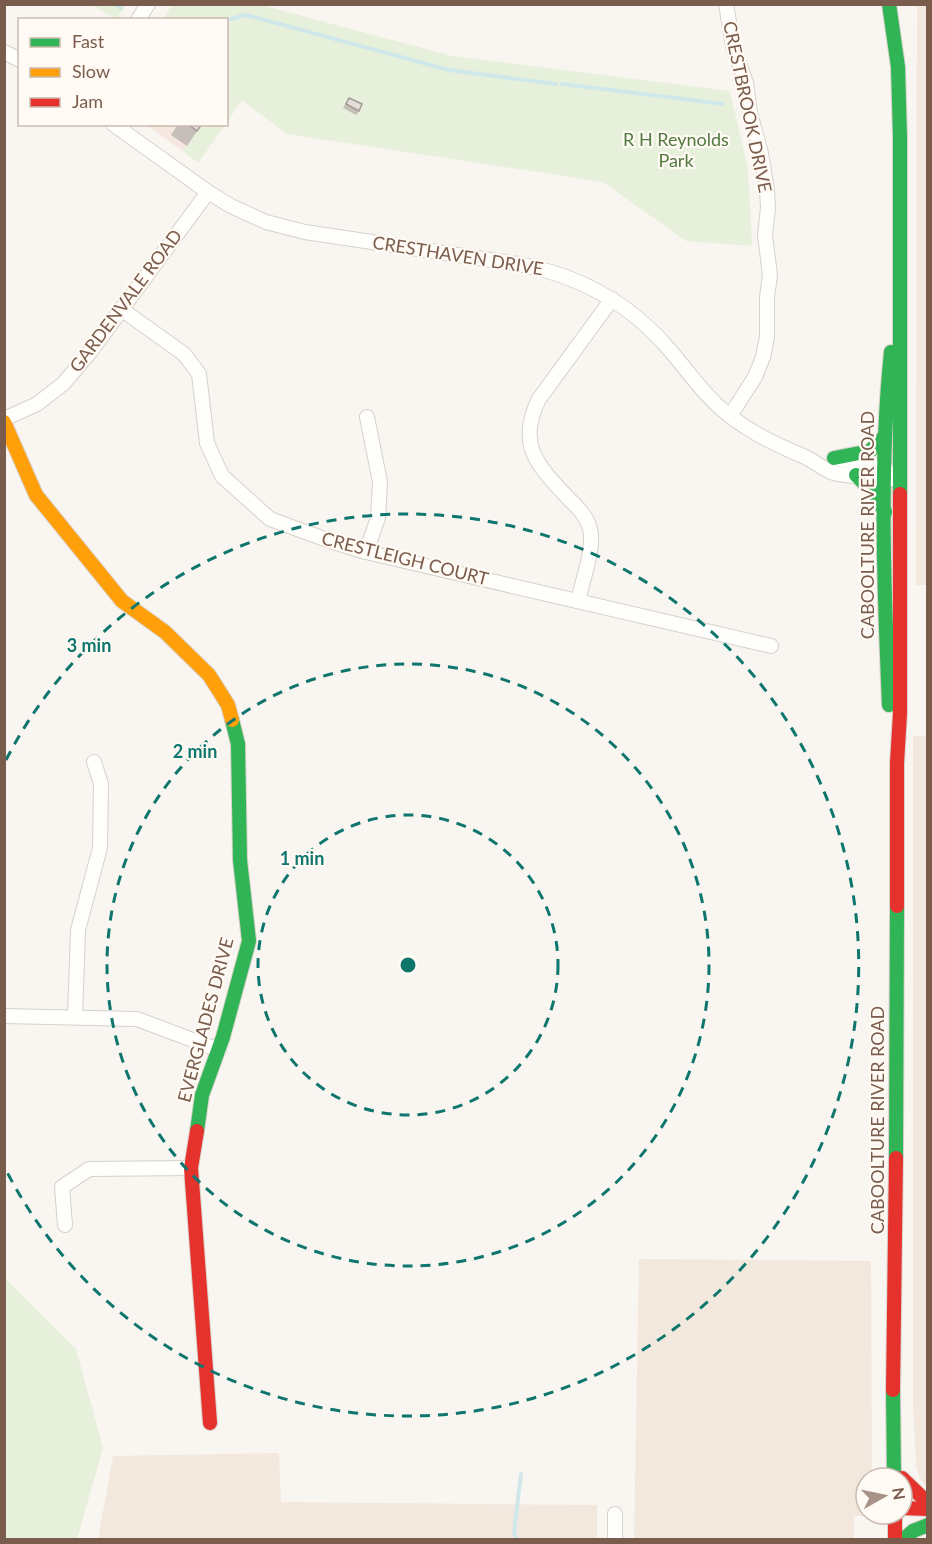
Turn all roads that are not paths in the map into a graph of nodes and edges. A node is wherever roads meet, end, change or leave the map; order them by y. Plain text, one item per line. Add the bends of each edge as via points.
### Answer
1 (148, 4) edge
2 (726, 4) edge
3 (889, 4) edge
4 (139, 18) edge
5 (4, 52) edge
6 (18, 59) edge
7 (115, 126) edge
8 (208, 192) junction
9 (899, 286) junction
10 (612, 299) junction
11 (121, 309) junction
12 (730, 416) junction
13 (367, 417) dead end
14 (4, 420) edge
15 (885, 436) junction
16 (805, 457) junction
17 (834, 458) junction
18 (885, 474) junction
19 (856, 475) junction
20 (901, 475) junction
21 (885, 512) junction
22 (366, 552) junction
23 (578, 601) junction
24 (771, 646) dead end
25 (94, 762) dead end
26 (897, 763) junction
27 (4, 1016) edge
28 (75, 1017) junction
29 (219, 1050) junction
30 (191, 1168) junction
31 (64, 1226) dead end
32 (210, 1423) dead end
33 (898, 1466) edge
34 (914, 1491) edge
35 (927, 1503) edge
36 (615, 1514) dead end
37 (927, 1524) edge
38 (615, 1539) edge
39 (903, 1539) edge

1 - 4 street
2 - 12 street, CRESTBROOK DRIVE via 761,153 767,190 765,235 770,275 763,357
3 - 9 main road, CABOOLTURE RIVER ROAD via 898,67
5 - 6 street
7 - 8 street, CRESTHAVEN DRIVE
8 - 10 street, CRESTHAVEN DRIVE via 249,215 285,227 538,268 576,280
8 - 11 street, GARDENVALE ROAD
9 - 15 main road, CABOOLTURE RIVER ROAD
9 - 20 main road, CABOOLTURE RIVER ROAD
10 - 12 street, CRESTHAVEN DRIVE via 655,334 707,396
10 - 23 street via 539,399 529,430 538,464 584,514 590,526 589,555
11 - 14 street, GARDENVALE ROAD via 63,384 37,404
11 - 22 street, CRESTLEIGH COURT via 184,354 199,374 207,443 222,476 270,519
12 - 16 street, CRESTHAVEN DRIVE via 771,443
13 - 22 street via 380,483 378,518
14 - 29 main road, EVERGLADES DRIVE via 36,495 122,601 165,632 209,675 228,705 238,744 240,860 249,941
15 - 17 main road via 870,451
15 - 18 main road, CABOOLTURE RIVER ROAD
16 - 17 street, CRESTHAVEN DRIVE
16 - 19 street, CRESTHAVEN DRIVE via 831,471
17 - 18 street, CRESTHAVEN DRIVE
18 - 19 street, CRESTHAVEN DRIVE
18 - 20 street, CRESTHAVEN DRIVE
18 - 21 main road, CABOOLTURE RIVER ROAD
19 - 21 main road
20 - 26 main road, CABOOLTURE RIVER ROAD
21 - 26 main road, CABOOLTURE RIVER ROAD via 885,630 889,713
22 - 23 street, CRESTLEIGH COURT
23 - 24 street, CRESTLEIGH COURT
25 - 28 street via 101,784 100,848 78,930
26 - 33 main road, CABOOLTURE RIVER ROAD via 894,1299
27 - 28 street
28 - 29 street via 137,1019
29 - 30 main road, EVERGLADES DRIVE via 202,1095
30 - 31 street via 89,1169 62,1187
30 - 32 main road, EVERGLADES DRIVE
34 - 35 main road
36 - 38 street
37 - 39 main road

